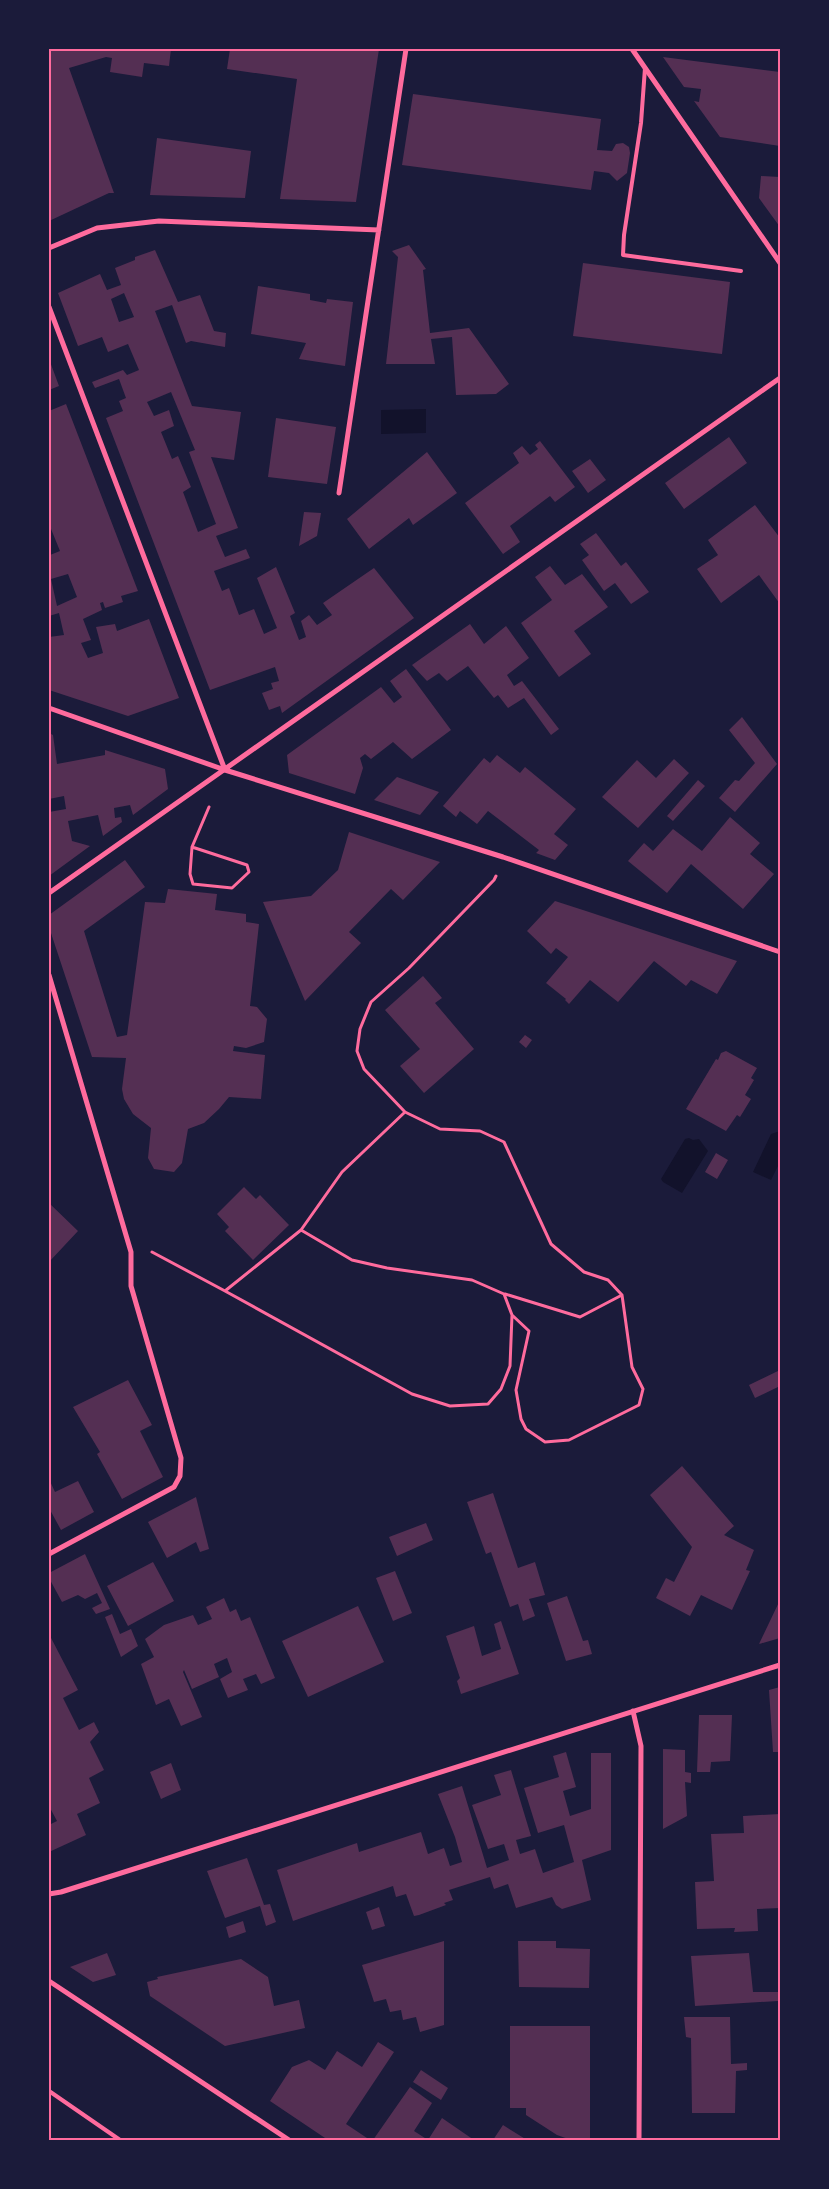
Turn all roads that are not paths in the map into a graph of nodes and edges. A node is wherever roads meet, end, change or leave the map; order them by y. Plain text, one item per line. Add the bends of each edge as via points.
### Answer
1 (406, 49) edge
2 (632, 49) edge
3 (645, 68) junction
4 (379, 230) junction
5 (49, 248) edge
6 (780, 262) edge
7 (741, 271) dead end
8 (49, 307) edge
9 (780, 378) edge
10 (339, 493) dead end
11 (49, 708) edge
12 (226, 770) junction
13 (49, 893) edge
14 (780, 952) edge
15 (49, 975) edge
16 (49, 1554) edge
17 (780, 1665) edge
18 (634, 1711) junction
19 (49, 1894) edge
20 (49, 1981) edge
21 (49, 2091) edge
22 (120, 2140) edge
23 (289, 2140) edge
24 (639, 2140) edge

1 - 4 street
2 - 3 street
3 - 6 street
3 - 7 lane via 623,255
4 - 5 street via 159,221 97,228
4 - 10 street
8 - 12 street
9 - 12 street
11 - 12 street
12 - 13 street
12 - 14 street via 504,857
15 - 16 street via 131,1252 131,1286 181,1458 180,1476 174,1487
17 - 18 street
18 - 19 street
18 - 24 street via 641,1746
20 - 23 street
21 - 22 lane

